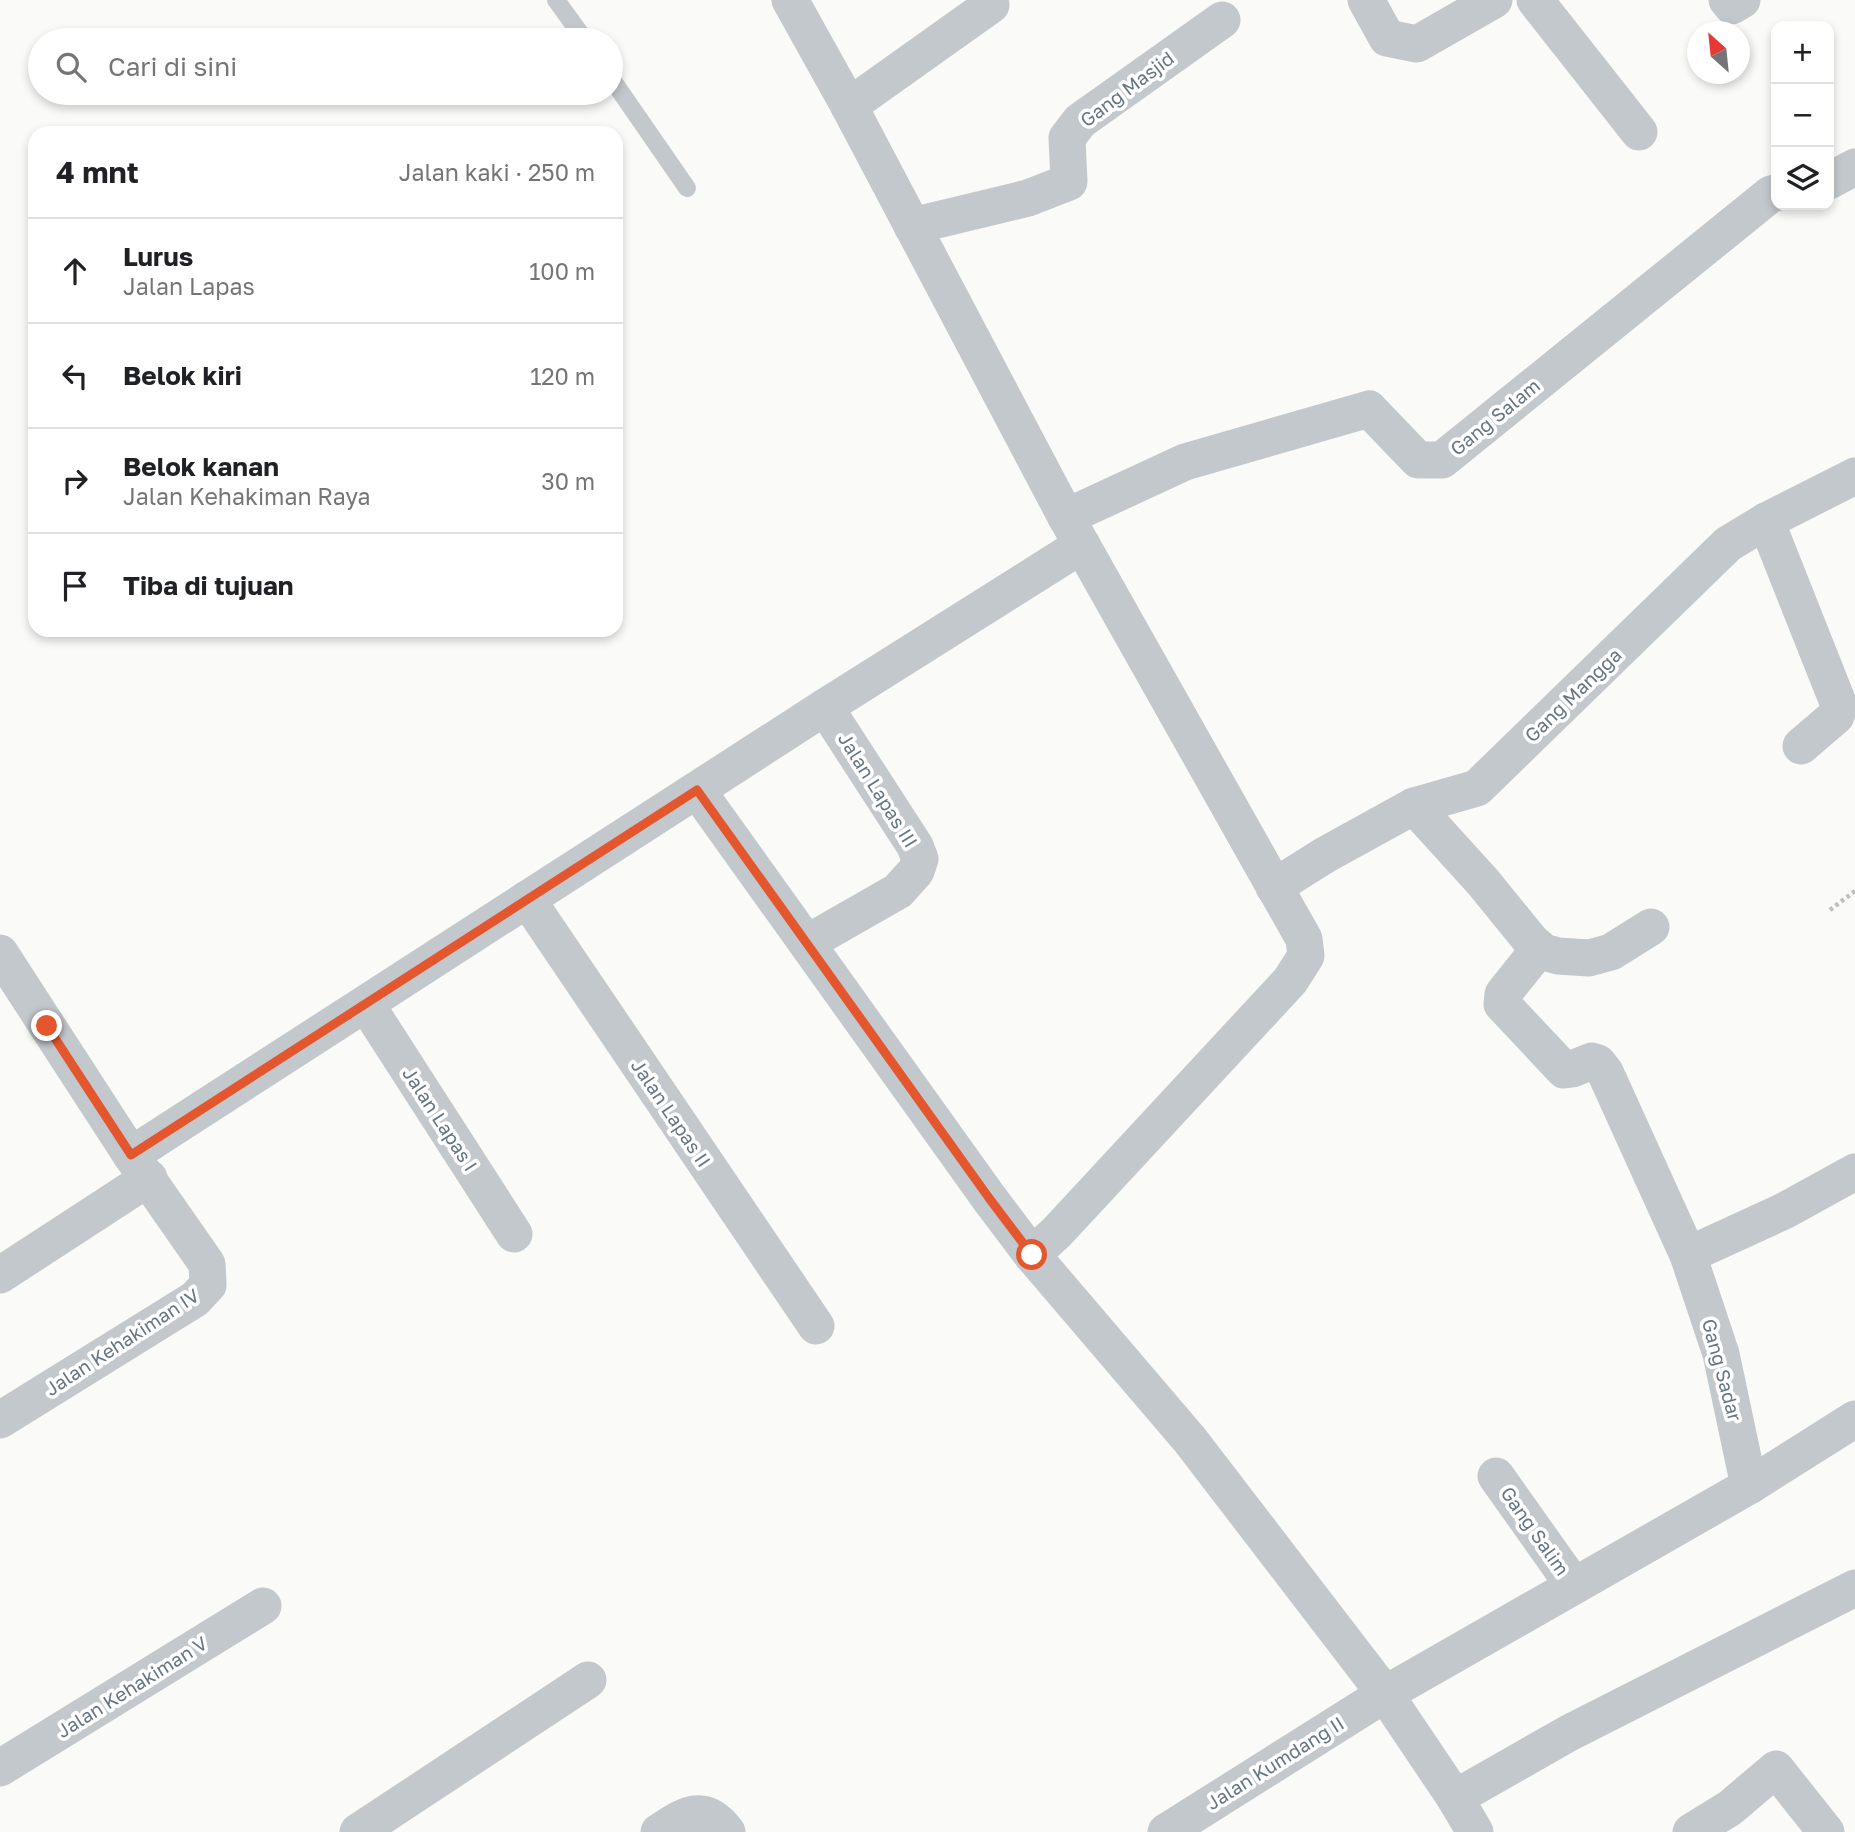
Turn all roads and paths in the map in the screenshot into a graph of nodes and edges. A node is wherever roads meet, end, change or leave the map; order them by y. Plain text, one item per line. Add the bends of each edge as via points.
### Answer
1 (556, 0) edge
2 (790, 0) edge
3 (1366, 0) edge
4 (1494, 0) edge
5 (1535, 0) edge
6 (1727, 0) edge
7 (1742, 0) edge
8 (991, 5) dead end
9 (1222, 20) dead end
10 (576, 28) edge
11 (623, 95) edge
12 (849, 106) junction
13 (1639, 132) dead end
14 (1855, 167) edge
15 (1834, 178) edge
16 (687, 188) dead end
17 (1771, 194) edge
18 (912, 226) junction
19 (1855, 477) edge
20 (1766, 521) junction
21 (1074, 531) junction
22 (825, 707) junction
23 (1801, 746) dead end
24 (697, 790) junction
25 (1413, 806) junction
26 (1274, 887) junction
27 (1855, 891) edge
28 (527, 899) junction
29 (1830, 910) dead end
30 (1651, 927) dead end
31 (807, 943) junction
32 (1539, 949) junction
33 (2, 960) edge
34 (366, 1004) junction
35 (140, 1167) junction
36 (1855, 1172) edge
37 (514, 1234) dead end
38 (1032, 1255) junction
39 (1688, 1255) junction
40 (0, 1275) edge
41 (816, 1326) dead end
42 (1855, 1419) edge
43 (0, 1420) edge
44 (1496, 1476) dead end
45 (1749, 1486) junction
46 (1574, 1586) junction
47 (1855, 1588) edge
48 (263, 1606) dead end
49 (588, 1680) dead end
50 (1385, 1694) junction
51 (0, 1768) edge
52 (1455, 1798) junction
53 (358, 1832) edge
54 (659, 1832) edge
55 (727, 1832) edge
56 (1166, 1832) edge
57 (1475, 1832) edge
58 (1691, 1832) edge
59 (1826, 1832) edge

1 - 10 lane
2 - 12 street
3 - 4 street via 1387,38 1417,44
5 - 13 street
6 - 7 street via 1732,6
8 - 12 street
9 - 18 street, Gang Masjid via 1080,121 1068,138 1069,182 1028,198
11 - 16 lane
12 - 18 street
14 - 15 street
17 - 21 street, Gang Salam via 1442,460 1419,460 1369,409 1185,462
18 - 21 street
19 - 20 street, Gang Mangga
20 - 23 street via 1839,705 1836,716
20 - 25 street, Gang Mangga via 1728,544 1477,788
21 - 22 street
21 - 26 street
22 - 24 street
22 - 31 street, Jalan Lapas III via 920,859 898,891
24 - 28 street
24 - 31 street
25 - 26 street, Gang Mangga
25 - 32 street
26 - 38 street via 1304,939 1306,956 1290,981
27 - 29 path
28 - 34 street
28 - 41 street, Jalan Lapas II
30 - 32 street via 1611,952 1589,958 1558,956
31 - 38 street
32 - 39 street, Gang Sadar via 1503,994 1502,1004 1564,1070 1592,1061 1605,1072
33 - 35 street
34 - 35 street
34 - 37 street, Jalan Lapas I
35 - 40 street
35 - 43 street, Jalan Kehakiman IV via 207,1264 208,1285 195,1299
36 - 39 street
38 - 50 street via 1190,1440
39 - 45 street, Gang Sadar via 1721,1354
42 - 45 street, Jalan Kumdang II
44 - 46 street, Gang Salim
45 - 46 street, Jalan Kumdang II
46 - 50 street, Jalan Kumdang II
47 - 52 street via 1569,1733
48 - 51 street, Jalan Kehakiman V
49 - 53 street
50 - 52 street
50 - 56 street, Jalan Kumdang II
52 - 57 street
54 - 55 street via 692,1813 701,1813 711,1815
58 - 59 street via 1730,1808 1776,1769

